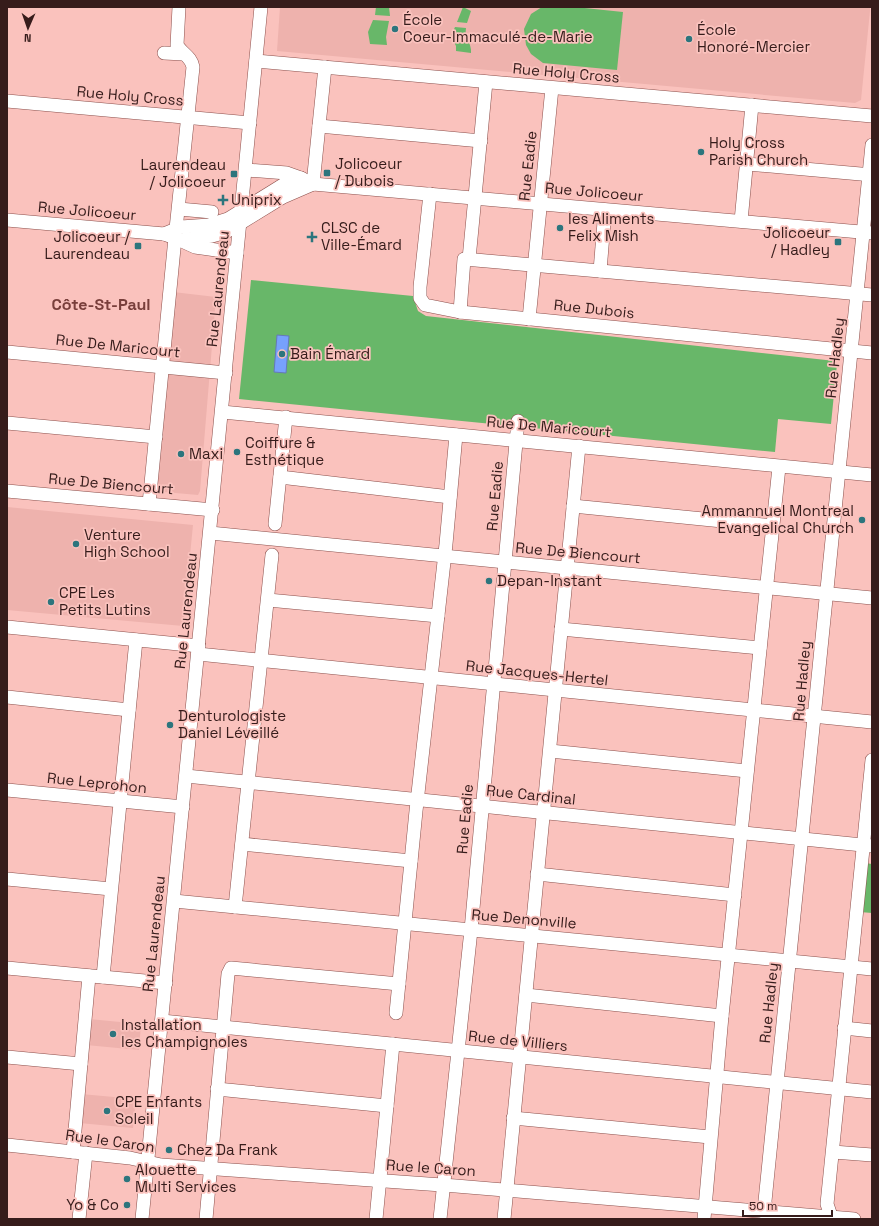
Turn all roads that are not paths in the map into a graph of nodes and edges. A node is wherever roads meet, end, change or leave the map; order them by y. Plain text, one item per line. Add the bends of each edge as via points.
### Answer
1 (179, 7) edge
2 (261, 7) edge
3 (164, 53) dead end
4 (184, 54) junction
5 (256, 61) junction
6 (324, 67) junction
7 (486, 82) junction
8 (552, 88) junction
9 (7, 101) edge
10 (752, 105) junction
11 (872, 116) edge
12 (189, 117) junction
13 (250, 123) junction
14 (319, 126) junction
15 (481, 141) junction
16 (872, 145) edge
17 (747, 164) junction
18 (246, 170) junction
19 (871, 175) edge
20 (301, 178) junction
21 (314, 184) junction
22 (430, 194) junction
23 (474, 198) junction
24 (540, 204) junction
25 (179, 209) junction
26 (605, 210) junction
27 (212, 212) dead end
28 (241, 217) junction
29 (7, 220) edge
30 (741, 221) junction
31 (868, 233) edge
32 (174, 235) junction
33 (237, 253) junction
34 (469, 259) junction
35 (534, 265) junction
36 (600, 271) junction
37 (857, 294) junction
38 (872, 296) edge
39 (460, 312) junction
40 (529, 319) junction
41 (851, 351) junction
42 (7, 352) edge
43 (872, 353) edge
44 (164, 367) junction
45 (226, 373) junction
46 (222, 412) junction
47 (286, 417) junction
48 (518, 421) dead end
49 (7, 423) edge
50 (456, 435) junction
51 (156, 437) junction
52 (516, 440) junction
53 (579, 446) junction
54 (779, 467) junction
55 (839, 472) junction
56 (872, 475) edge
57 (280, 478) junction
58 (7, 491) edge
59 (450, 497) junction
60 (149, 504) junction
61 (573, 506) junction
62 (213, 510) junction
63 (275, 524) dead end
64 (773, 526) junction
65 (210, 533) junction
66 (272, 555) dead end
67 (444, 556) junction
68 (506, 562) junction
69 (566, 567) junction
70 (766, 587) junction
71 (826, 593) junction
72 (872, 598) edge
73 (268, 600) junction
74 (438, 616) junction
75 (7, 628) edge
76 (561, 629) junction
77 (136, 640) junction
78 (760, 648) junction
79 (199, 650) junction
80 (261, 660) junction
81 (431, 679) junction
82 (494, 685) junction
83 (555, 691) junction
84 (7, 697) edge
85 (129, 710) junction
86 (754, 711) junction
87 (814, 716) junction
88 (872, 722) edge
89 (550, 751) junction
90 (872, 760) edge
91 (748, 771) junction
92 (186, 776) junction
93 (248, 782) junction
94 (871, 783) edge
95 (7, 790) edge
96 (417, 799) junction
97 (120, 801) junction
98 (482, 806) junction
99 (183, 807) junction
100 (543, 812) junction
101 (741, 832) junction
102 (802, 839) junction
103 (242, 844) junction
104 (868, 845) edge
105 (411, 861) junction
106 (537, 874) junction
107 (7, 879) edge
108 (112, 889) junction
109 (735, 895) junction
110 (174, 901) junction
111 (235, 907) junction
112 (405, 924) junction
113 (471, 930) junction
114 (532, 935) junction
115 (729, 955) junction
116 (790, 961) junction
117 (850, 967) junction
118 (7, 968) edge
119 (872, 969) edge
120 (89, 976) junction
121 (103, 977) junction
122 (166, 984) junction
123 (399, 984) junction
124 (526, 996) junction
125 (396, 1012) dead end
126 (722, 1016) junction
127 (162, 1021) junction
128 (223, 1027) junction
129 (844, 1028) junction
130 (872, 1031) edge
131 (393, 1044) junction
132 (458, 1051) junction
133 (7, 1057) edge
134 (520, 1058) junction
135 (81, 1064) junction
136 (717, 1077) junction
137 (777, 1082) junction
138 (839, 1088) junction
139 (217, 1089) junction
140 (872, 1092) edge
141 (387, 1106) junction
142 (513, 1118) junction
143 (710, 1137) junction
144 (7, 1145) edge
145 (833, 1152) junction
146 (79, 1153) junction
147 (872, 1155) edge
148 (148, 1162) junction
149 (210, 1168) junction
150 (380, 1181) junction
151 (443, 1185) junction
152 (507, 1190) junction
153 (705, 1213) edge
154 (766, 1215) edge
155 (832, 1218) edge
156 (79, 1219) edge
157 (142, 1219) edge
158 (206, 1219) edge
159 (376, 1219) edge
160 (440, 1219) edge
161 (504, 1219) edge
162 (854, 1219) edge

1 - 4 street via 176,45
2 - 5 street, Rue Laurendeau
3 - 4 street
4 - 12 street via 190,58 193,67
5 - 6 street, Rue Holy Cross
5 - 13 street, Rue Laurendeau
6 - 7 street, Rue Holy Cross
6 - 14 street
7 - 8 street, Rue Holy Cross
7 - 15 street
8 - 10 street, Rue Holy Cross
8 - 24 street, Rue Eadie
9 - 12 street, Rue Holy Cross
10 - 11 street, Rue Holy Cross
10 - 17 street
12 - 13 street, Rue Holy Cross
12 - 25 street
13 - 18 street, Rue Laurendeau
14 - 15 street
14 - 21 street
15 - 23 street
16 - 19 street, Rue Hadley
17 - 19 street
17 - 30 street
18 - 20 street, Rue Jolicoeur via 286,173
18 - 28 street, Rue Laurendeau
19 - 31 street, Rue Hadley
20 - 21 street, Rue Jolicoeur
20 - 28 street, Rue Jolicoeur via 286,183
21 - 22 street, Rue Jolicoeur
21 - 28 street, Rue Jolicoeur
22 - 23 street, Rue Jolicoeur
22 - 39 street, Rue Dubois via 420,298 425,305
23 - 24 street, Rue Jolicoeur
23 - 34 street
24 - 26 street, Rue Jolicoeur
24 - 35 street, Rue Eadie
25 - 27 street
25 - 32 street
26 - 30 street, Rue Jolicoeur
26 - 36 street
28 - 32 street, Rue Jolicoeur
28 - 33 street, Rue Laurendeau
29 - 32 street, Rue Jolicoeur
30 - 31 street, Rue Jolicoeur
31 - 37 street, Rue Hadley
32 - 33 street, Rue Jolicoeur via 195,247
32 - 44 street
33 - 45 street, Rue Laurendeau
34 - 35 street
34 - 39 street via 464,259
35 - 36 street
35 - 40 street, Rue Eadie
36 - 37 street
37 - 38 street
37 - 41 street, Rue Hadley
39 - 40 street, Rue Dubois
40 - 41 street, Rue Dubois
41 - 43 street, Rue Dubois
41 - 55 street, Rue Hadley
42 - 44 street, Rue De Maricourt
44 - 45 street, Rue De Maricourt
44 - 51 street
45 - 46 street, Rue Laurendeau
46 - 47 street, Rue De Maricourt
46 - 62 street, Rue Laurendeau
47 - 50 street, Rue De Maricourt
47 - 57 street
48 - 52 street, Rue Eadie
49 - 51 street
50 - 52 street, Rue De Maricourt
50 - 59 street
51 - 60 street
52 - 53 street, Rue De Maricourt
52 - 68 street, Rue Eadie
53 - 54 street, Rue De Maricourt
53 - 61 street
54 - 55 street, Rue De Maricourt
54 - 64 street
55 - 56 street, Rue De Maricourt
55 - 71 street, Rue Hadley
57 - 59 street
57 - 63 street
58 - 60 street, Rue De Biencourt
59 - 67 street
60 - 62 street, Rue De Biencourt
61 - 64 street
61 - 69 street
62 - 65 street, Rue Laurendeau
64 - 70 street
65 - 67 street, Rue De Biencourt
65 - 79 street, Rue Laurendeau
66 - 73 street
67 - 68 street, Rue De Biencourt
67 - 74 street
68 - 69 street, Rue De Biencourt
68 - 82 street, Rue Eadie
69 - 70 street, Rue De Biencourt
69 - 76 street
70 - 71 street, Rue De Biencourt
70 - 78 street
71 - 72 street, Rue De Biencourt
71 - 87 street, Rue Hadley
73 - 74 street
73 - 80 street
74 - 81 street
75 - 77 street, Rue Jacques-Hertel
76 - 78 street
76 - 83 street
77 - 79 street, Rue Jacques-Hertel
77 - 85 street
78 - 86 street
79 - 80 street, Rue Jacques-Hertel
79 - 92 street, Rue Laurendeau
80 - 81 street, Rue Jacques-Hertel
80 - 93 street
81 - 82 street, Rue Jacques-Hertel
81 - 96 street
82 - 83 street, Rue Jacques-Hertel
82 - 98 street, Rue Eadie
83 - 86 street, Rue Jacques-Hertel
83 - 89 street
84 - 85 street
85 - 97 street
86 - 87 street, Rue Jacques-Hertel
86 - 91 street
87 - 88 street, Rue Jacques-Hertel
87 - 102 street, Rue Hadley
89 - 91 street
89 - 100 street
90 - 94 street
91 - 101 street
92 - 93 street, Rue Cardinal
92 - 99 street, Rue Laurendeau
93 - 96 street, Rue Cardinal
93 - 103 street
94 - 104 street
95 - 97 street, Rue Leprohon
96 - 98 street, Rue Cardinal
96 - 105 street
97 - 99 street, Rue Leprohon
97 - 108 street
98 - 100 street, Rue Cardinal
98 - 113 street, Rue Eadie
99 - 110 street, Rue Laurendeau
100 - 101 street, Rue Cardinal
100 - 106 street
101 - 102 street, Rue Cardinal
101 - 109 street
102 - 104 street, Rue Cardinal
102 - 116 street, Rue Hadley
103 - 105 street
103 - 111 street
104 - 117 street
105 - 112 street
106 - 109 street
106 - 114 street
107 - 108 street
108 - 121 street
109 - 115 street
110 - 111 street, Rue Denonville
110 - 122 street, Rue Laurendeau
111 - 112 street, Rue Denonville
112 - 113 street, Rue Denonville
112 - 123 street
113 - 114 street, Rue Denonville
113 - 132 street, Rue Eadie
114 - 115 street, Rue Denonville
114 - 124 street
115 - 116 street, Rue Denonville
115 - 126 street
116 - 117 street, Rue Denonville
116 - 137 street, Rue Hadley
117 - 119 street, Rue Denonville
117 - 129 street
118 - 120 street
120 - 121 street
120 - 135 street
121 - 122 street
122 - 127 street, Rue Laurendeau
123 - 125 street
123 - 128 street via 231,968 228,974
124 - 126 street
124 - 134 street
126 - 136 street
127 - 128 street, Rue de Villiers
127 - 148 street, Rue Laurendeau
128 - 131 street, Rue de Villiers
128 - 139 street
129 - 130 street
129 - 138 street
131 - 132 street, Rue de Villiers
131 - 141 street
132 - 134 street, Rue de Villiers
132 - 151 street, Rue Eadie
133 - 135 street
134 - 136 street, Rue de Villiers
134 - 142 street
135 - 146 street
136 - 137 street, Rue de Villiers
136 - 143 street
137 - 138 street, Rue de Villiers
137 - 154 street, Rue Hadley via 765,1201
138 - 140 street, Rue de Villiers
138 - 145 street
139 - 141 street
139 - 149 street
141 - 150 street
142 - 143 street
142 - 152 street
143 - 153 street
144 - 146 street, Rue le Caron
145 - 147 street
145 - 155 street via 828,1204
146 - 148 street, Rue le Caron
146 - 156 street
148 - 149 street, Rue le Caron
148 - 157 street, Rue Laurendeau
149 - 150 street, Rue le Caron
149 - 158 street
150 - 151 street, Rue le Caron
150 - 159 street
151 - 152 street, Rue le Caron
151 - 160 street, Rue Eadie
152 - 153 street, Rue le Caron
152 - 161 street
153 - 154 street, Rue le Caron
154 - 155 street, Rue le Caron
155 - 162 street, Rue le Caron

